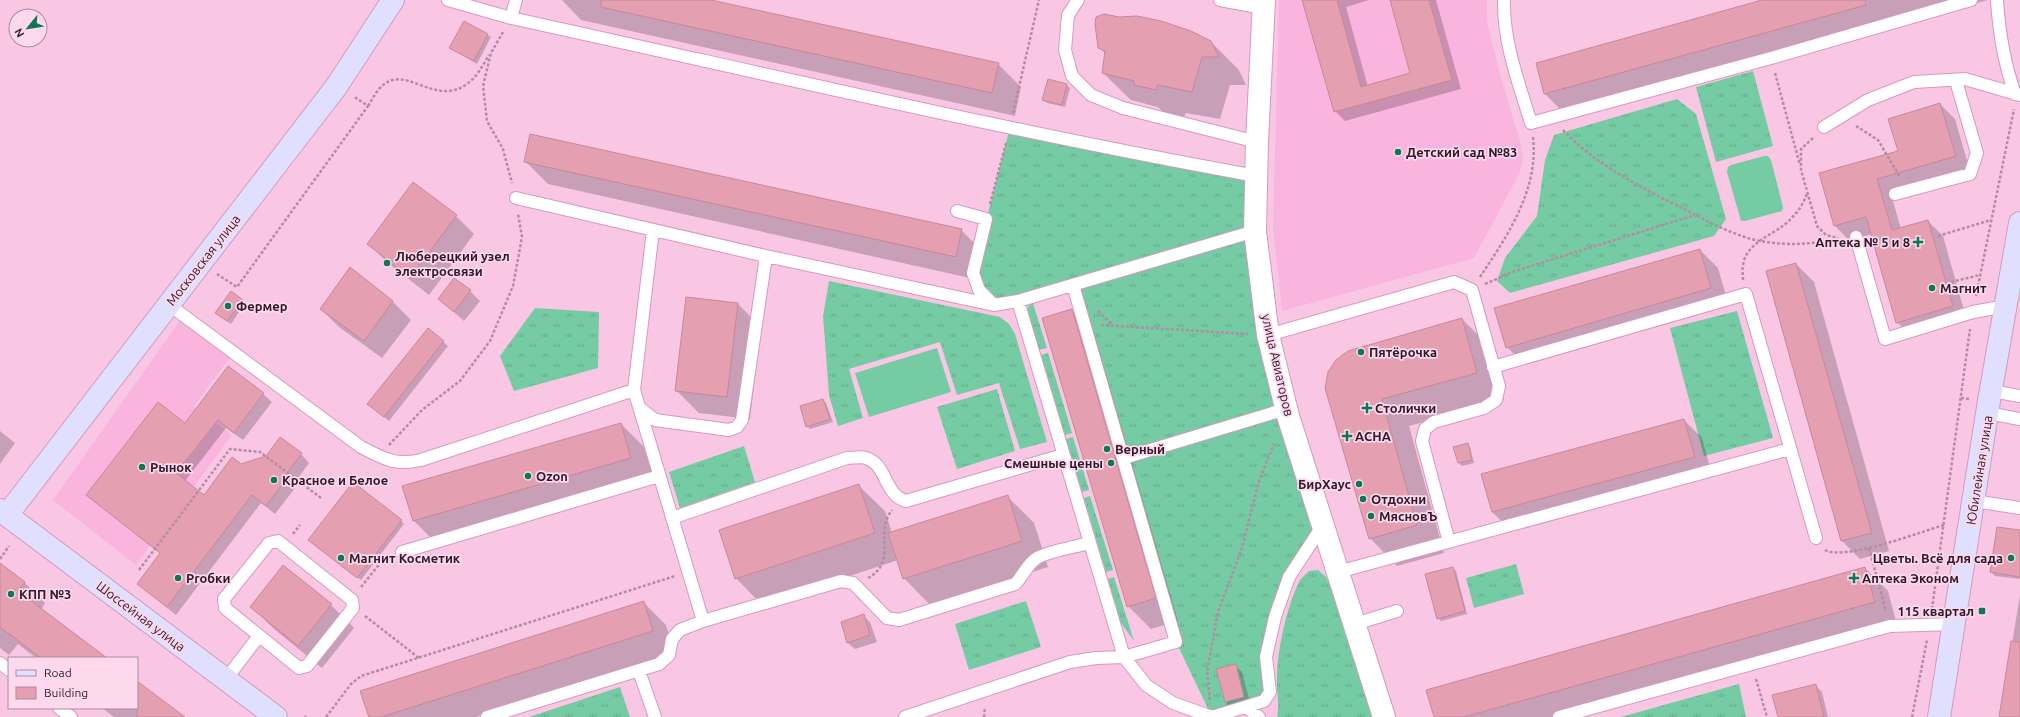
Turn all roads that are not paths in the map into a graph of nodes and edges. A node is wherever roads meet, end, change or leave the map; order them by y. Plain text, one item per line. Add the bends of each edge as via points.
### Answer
1 (393, 0) edge
2 (448, 0) edge
3 (516, 0) edge
4 (1078, 0) edge
5 (1220, 0) edge
6 (1504, 0) edge
7 (1971, 0) edge
8 (1997, 0) edge
9 (1264, 4) edge
10 (511, 18) junction
11 (1956, 81) junction
12 (2017, 94) edge
13 (1824, 127) road end
14 (1257, 142) junction
15 (1256, 176) junction
16 (1895, 194) dead end
17 (516, 198) road end
18 (957, 211) dead end
19 (2020, 223) edge
20 (653, 230) junction
21 (1255, 231) junction
22 (1856, 237) road end
23 (766, 256) junction
24 (1079, 279) junction
25 (1018, 302) junction
26 (168, 304) junction
27 (994, 305) junction
28 (2006, 306) junction
29 (1268, 335) junction
30 (1493, 367) junction
31 (634, 390) junction
32 (1992, 391) junction
33 (2020, 396) edge
34 (640, 408) junction
35 (1287, 412) junction
36 (1988, 413) junction
37 (2020, 419) edge
38 (1790, 449) junction
39 (1063, 455) junction
40 (1124, 458) junction
41 (659, 476) junction
42 (1974, 501) junction
43 (2020, 508) edge
44 (4, 512) edge
45 (672, 518) junction
46 (1323, 525) junction
47 (1816, 538) road end
48 (1449, 542) junction
49 (1090, 543) junction
50 (402, 552) road end
51 (1338, 572) junction
52 (1397, 610) dead end
53 (703, 621) junction
54 (1355, 624) junction
55 (1955, 624) junction
56 (259, 636) junction
57 (1124, 657) junction
58 (639, 671) junction
59 (226, 679) junction
60 (1246, 707) junction
61 (60, 709) edge
62 (71, 717) edge
63 (276, 717) edge
64 (487, 717) edge
65 (655, 717) edge
66 (905, 717) edge
67 (1212, 717) edge
68 (1259, 717) edge
69 (1384, 717) edge
70 (1559, 717) edge
71 (1939, 717) edge

1 - 26 street, Московская улица via 336,87
2 - 10 lane
3 - 10 lane
4 - 14 lane via 1068,15 1065,50 1072,76 1091,95 1123,108
5 - 9 lane
6 - 7 lane via 1504,18 1517,77 1531,123 1771,58
8 - 12 lane via 2006,70
9 - 14 street, улица Авиаторов
10 - 15 lane via 1010,127
11 - 12 lane via 1965,79
11 - 13 lane via 1914,82 1868,100
11 - 16 lane via 1977,153 1970,174
14 - 15 street, улица Авиаторов
15 - 21 street, улица Авиаторов
17 - 20 lane
18 - 27 lane via 986,219 973,273 979,290
19 - 28 street, Юбилейная улица
20 - 23 lane
20 - 31 lane
21 - 24 lane
21 - 29 street, улица Авиаторов
22 - 28 lane via 1885,339 1972,312
23 - 27 lane
23 - 34 lane via 742,420 737,427 729,430 655,420
24 - 25 lane
24 - 40 lane via 1085,324
25 - 27 lane
25 - 39 lane
26 - 31 lane via 361,446 395,462 421,460
26 - 44 street, Московская улица
28 - 32 street, Юбилейная улица
29 - 30 lane via 1454,282 1472,290
29 - 35 street, улица Авиаторов
30 - 38 lane via 1746,294
30 - 48 lane via 1499,386 1496,400 1484,408 1434,422 1425,430 1422,441
31 - 34 lane
32 - 33 lane
32 - 36 street, Юбилейная улица
34 - 41 lane
35 - 40 lane
35 - 46 street, улица Авиаторов
36 - 37 lane
36 - 42 street, Юбилейная улица
38 - 47 lane
38 - 48 lane
39 - 45 lane via 906,501 893,494 876,464 866,458 847,458
39 - 49 lane
40 - 57 lane via 1176,642
41 - 45 lane
41 - 50 lane
42 - 43 lane
42 - 55 street, Юбилейная улица
44 - 59 street, Шоссейная улица
45 - 53 lane
46 - 51 street, улица Авиаторов
46 - 60 lane via 1289,577 1275,617 1266,657 1270,692 1268,698
48 - 51 lane
49 - 53 lane via 1038,558 1015,584 899,620 888,618 853,583 841,581
49 - 57 lane
51 - 54 street, улица Авиаторов
52 - 54 lane
53 - 58 lane via 680,630 672,639 669,655 659,664
54 - 69 street, улица Авиаторов
55 - 70 lane via 1890,626
55 - 71 street, Юбилейная улица
56 - 56 lane via 299,668 307,666 352,604 278,541 268,543 224,599 225,608
56 - 59 lane
57 - 66 lane via 1070,662
57 - 67 lane via 1146,686 1173,702
58 - 64 lane
58 - 65 lane
59 - 63 street, Шоссейная улица
60 - 67 lane
60 - 68 lane
61 - 62 lane

